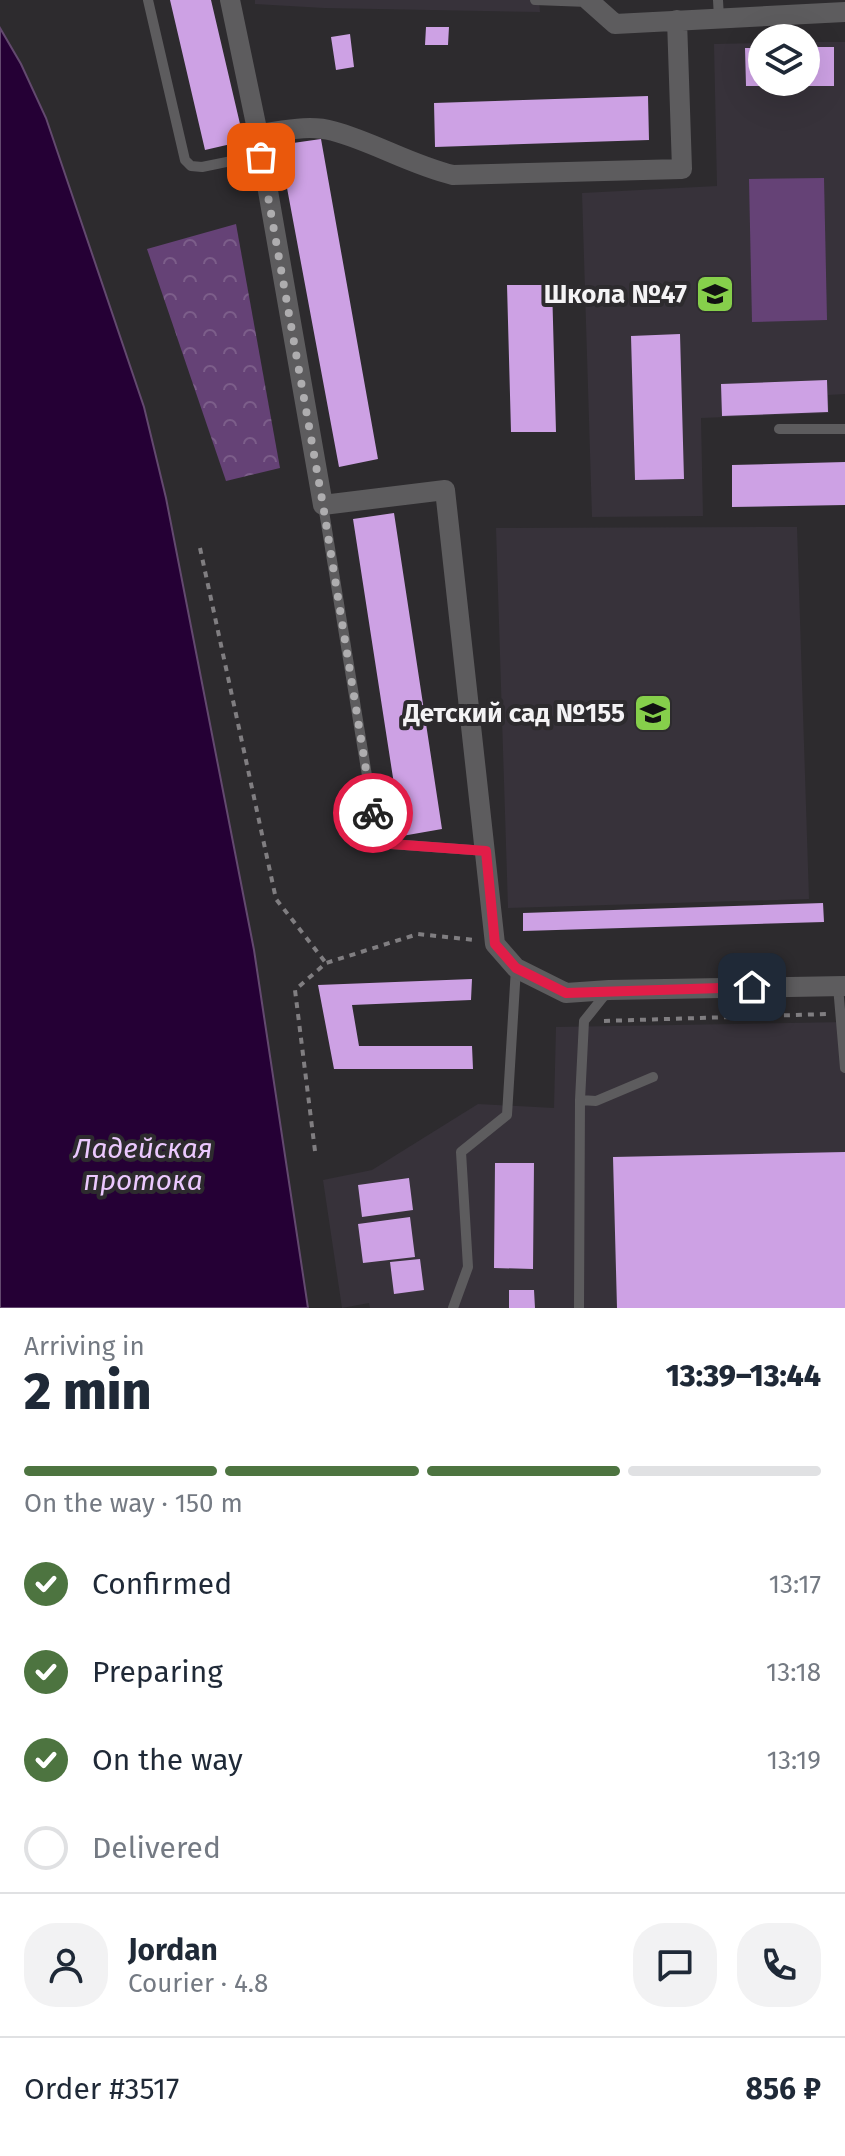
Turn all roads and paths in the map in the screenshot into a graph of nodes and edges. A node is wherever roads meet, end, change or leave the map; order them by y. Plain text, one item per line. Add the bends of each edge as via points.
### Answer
1 (148, 0) edge
2 (230, 0) edge
3 (535, 0) edge
4 (588, 1) edge
5 (718, 9) edge
6 (845, 12) edge
7 (677, 20) junction
8 (258, 134) junction
9 (261, 157) junction
10 (779, 429) dead end
11 (845, 429) edge
12 (323, 505) junction
13 (200, 548) dead end
14 (486, 851) junction
15 (495, 944) junction
16 (326, 963) junction
17 (516, 968) junction
18 (841, 986) edge
19 (609, 990) junction
20 (840, 1014) junction
21 (601, 1021) dead end
22 (845, 1068) edge
23 (653, 1077) dead end
24 (580, 1100) junction
25 (315, 1151) dead end
26 (453, 1308) edge
27 (579, 1308) edge

1 - 9 lane via 185,160 202,167
2 - 8 street
3 - 4 lane
4 - 7 street via 615,24
5 - 6 street
5 - 7 street
7 - 8 street via 682,169 453,175 332,130
8 - 9 lane
9 - 12 street
10 - 11 lane
12 - 14 lane via 376,831 391,844
12 - 14 street via 445,490
13 - 16 path via 276,899
14 - 15 street
15 - 16 path via 418,934
15 - 17 street
16 - 25 path via 295,990
17 - 19 street via 566,993
17 - 26 lane via 507,1115 461,1152 468,1267
18 - 19 street
18 - 20 lane
19 - 24 lane via 584,1021
20 - 21 path
20 - 22 lane
23 - 24 lane via 596,1101
24 - 27 lane

